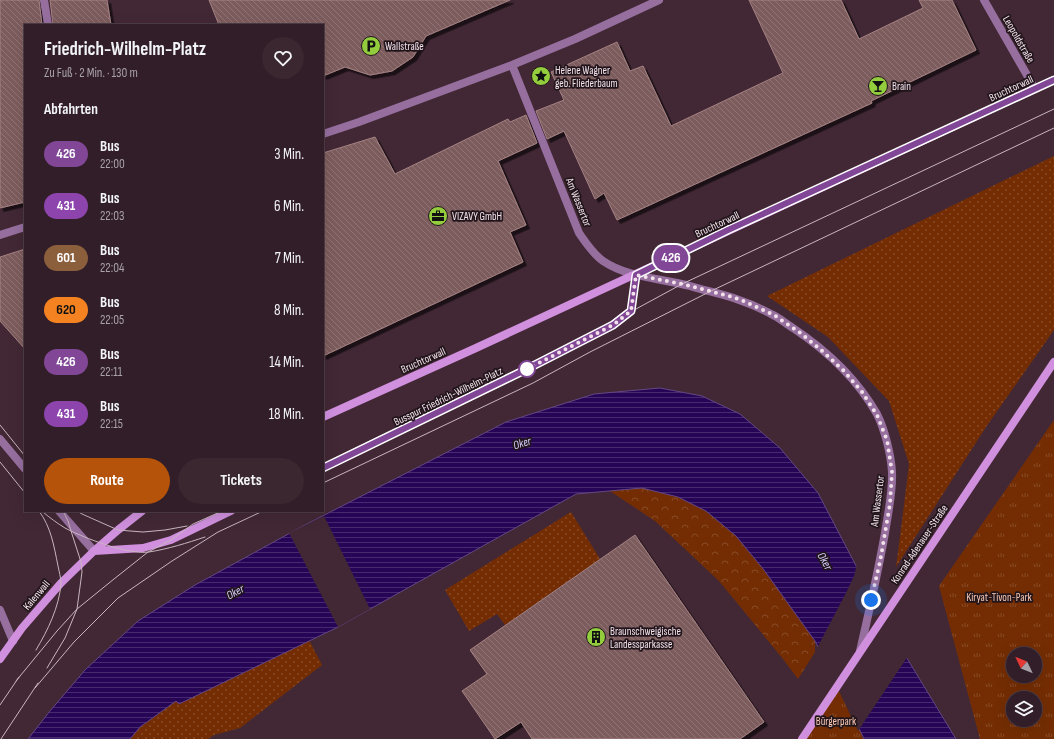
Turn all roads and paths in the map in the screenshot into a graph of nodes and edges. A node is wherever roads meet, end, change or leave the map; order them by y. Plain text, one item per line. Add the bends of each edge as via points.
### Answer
1 (44, 0) edge
2 (659, 0) edge
3 (984, 0) edge
4 (48, 24) edge
5 (512, 65) junction
6 (1054, 80) edge
7 (1035, 89) junction
8 (324, 134) edge
9 (24, 227) edge
10 (0, 235) edge
11 (636, 275) junction
12 (1054, 362) edge
13 (324, 417) edge
14 (0, 438) edge
15 (24, 468) edge
16 (324, 468) edge
17 (60, 512) edge
18 (141, 512) edge
19 (229, 512) edge
20 (94, 550) junction
21 (0, 610) edge
22 (13, 641) junction
23 (860, 651) junction
24 (0, 659) edge
25 (802, 739) edge

1 - 4 street
2 - 5 street
3 - 7 street, Leopoldstraße
5 - 8 street
5 - 11 street, Am Wassertor via 579,234 602,261
6 - 7 main road, Bruchtorwall
7 - 11 main road, Bruchtorwall
9 - 10 street
11 - 13 main road, Bruchtorwall
11 - 16 main road, Busspur Friedrich-Wilhelm-Platz via 631,311 613,325
11 - 23 street, Am Wassertor via 729,296 774,315 799,332 844,371 877,415 887,440 892,472 890,504
12 - 23 main road, Konrad-Adenauer-Straße
14 - 15 street
17 - 20 street
18 - 20 main road
19 - 20 main road via 171,540 143,548
20 - 22 main road, Kalenwall via 61,582
21 - 22 street
22 - 24 main road, Kalenwall
23 - 25 main road, Konrad-Adenauer-Straße

